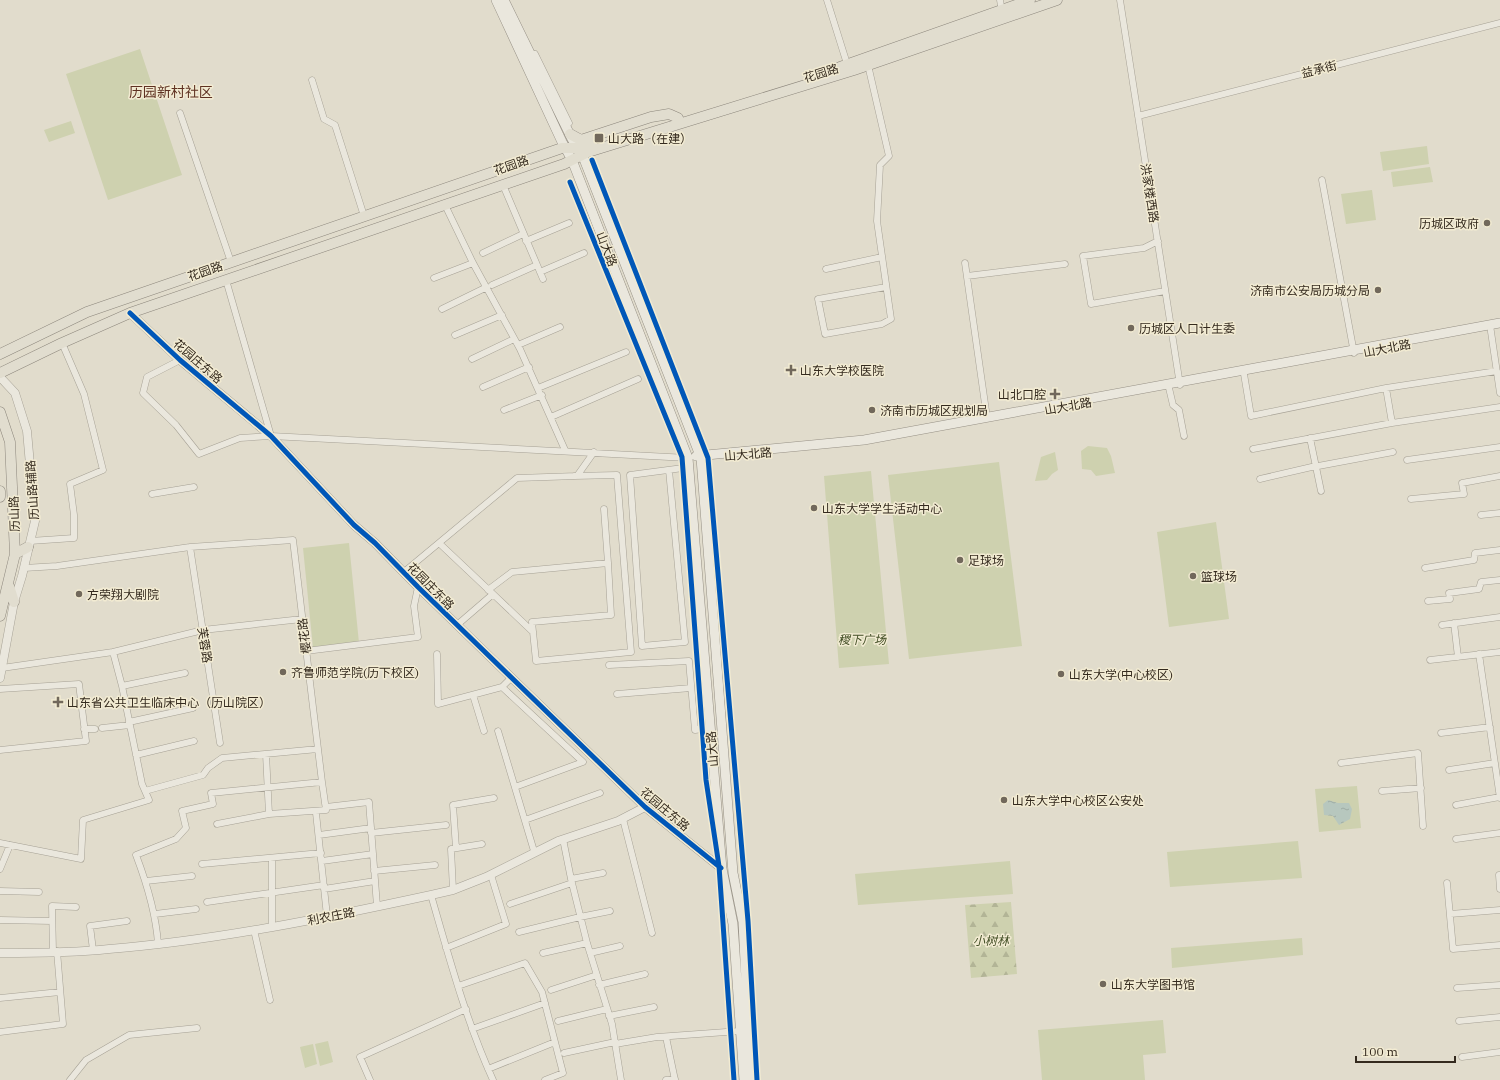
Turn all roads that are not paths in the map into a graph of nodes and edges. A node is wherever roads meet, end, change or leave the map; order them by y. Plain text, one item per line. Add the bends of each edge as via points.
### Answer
1 (496, 0) edge
2 (504, 0) edge
3 (827, 0) edge
4 (1030, 0) edge
5 (1057, 0) edge
6 (1120, 0) edge
7 (1002, 10) edge
8 (1500, 23) edge
9 (868, 65) junction
10 (849, 68) junction
11 (312, 80) dead end
12 (180, 113) dead end
13 (1138, 116) junction
14 (577, 144) junction
15 (566, 149) junction
16 (572, 160) junction
17 (1322, 180) dead end
18 (503, 185) junction
19 (445, 205) junction
20 (364, 216) junction
21 (569, 223) dead end
22 (523, 234) junction
23 (526, 241) junction
24 (1158, 241) junction
25 (483, 253) dead end
26 (584, 253) dead end
27 (882, 257) junction
28 (231, 262) junction
29 (473, 263) junction
30 (965, 263) dead end
31 (1065, 264) dead end
32 (537, 265) junction
33 (826, 269) dead end
34 (540, 272) junction
35 (967, 276) junction
36 (434, 278) dead end
37 (543, 279) dead end
38 (226, 280) junction
39 (489, 286) junction
40 (886, 287) junction
41 (1165, 291) junction
42 (442, 308) dead end
43 (130, 313) junction
44 (502, 315) junction
45 (1500, 323) edge
46 (560, 327) dead end
47 (1494, 327) edge
48 (455, 335) dead end
49 (514, 338) junction
50 (62, 343) junction
51 (518, 345) junction
52 (626, 352) dead end
53 (1354, 352) junction
54 (0, 354) edge
55 (472, 359) dead end
56 (180, 360) junction
57 (529, 367) junction
58 (1497, 371) junction
59 (0, 373) edge
60 (1244, 374) junction
61 (0, 377) edge
62 (638, 379) dead end
63 (1180, 385) junction
64 (484, 387) dead end
65 (538, 388) junction
66 (1169, 388) junction
67 (1386, 388) junction
68 (1500, 392) edge
69 (542, 395) junction
70 (1500, 407) edge
71 (504, 410) dead end
72 (0, 412) edge
73 (551, 418) junction
74 (987, 418) junction
75 (1392, 423) junction
76 (271, 436) junction
77 (1184, 436) dead end
78 (1310, 438) junction
79 (1500, 447) edge
80 (1253, 449) dead end
81 (565, 450) junction
82 (594, 452) junction
83 (1393, 452) dead end
84 (701, 456) junction
85 (688, 458) junction
86 (1407, 460) dead end
87 (1315, 467) junction
88 (683, 468) dead end
89 (669, 470) junction
90 (577, 476) junction
91 (1500, 476) edge
92 (1260, 479) dead end
93 (194, 487) dead end
94 (0, 491) edge
95 (1321, 491) dead end
96 (152, 494) dead end
97 (0, 497) edge
98 (1411, 499) dead end
99 (604, 509) dead end
100 (1500, 513) edge
101 (1481, 515) dead end
102 (439, 543) junction
103 (29, 544) junction
104 (190, 547) junction
105 (1500, 550) edge
106 (15, 554) junction
107 (608, 563) junction
108 (24, 568) junction
109 (1425, 568) dead end
110 (404, 572) junction
111 (1500, 580) edge
112 (9, 586) junction
113 (418, 587) junction
114 (491, 592) junction
115 (1428, 601) dead end
116 (14, 602) junction
117 (0, 616) edge
118 (1500, 617) edge
119 (302, 619) junction
120 (1454, 623) junction
121 (457, 625) junction
122 (1442, 625) dead end
123 (203, 630) junction
124 (533, 632) junction
125 (306, 651) junction
126 (113, 652) junction
127 (1500, 652) edge
128 (437, 654) dead end
129 (1479, 654) junction
130 (1458, 657) junction
131 (1430, 660) dead end
132 (609, 665) dead end
133 (2, 668) junction
134 (185, 673) dead end
135 (0, 678) edge
136 (511, 678) junction
137 (122, 686) junction
138 (502, 687) junction
139 (691, 688) junction
140 (0, 689) edge
141 (617, 694) dead end
142 (473, 695) junction
143 (193, 708) dead end
144 (129, 723) junction
145 (84, 728) junction
146 (102, 728) dead end
147 (711, 728) junction
148 (1490, 728) junction
149 (95, 729) dead end
150 (484, 731) dead end
151 (498, 731) dead end
152 (1441, 733) dead end
153 (194, 741) dead end
154 (220, 743) dead end
155 (318, 748) junction
156 (0, 750) edge
157 (266, 754) junction
158 (136, 755) junction
159 (1341, 763) dead end
160 (1495, 763) junction
161 (1449, 770) dead end
162 (322, 782) junction
163 (268, 787) junction
164 (515, 787) junction
165 (1420, 788) junction
166 (145, 791) junction
167 (1382, 792) dead end
168 (600, 793) dead end
169 (494, 798) dead end
170 (1500, 798) edge
171 (1456, 805) dead end
172 (326, 807) junction
173 (645, 808) junction
174 (316, 813) dead end
175 (269, 814) junction
176 (623, 819) junction
177 (525, 820) junction
178 (217, 824) dead end
179 (446, 825) dead end
180 (1423, 826) dead end
181 (371, 830) junction
182 (1500, 833) edge
183 (319, 835) junction
184 (1456, 839) dead end
185 (563, 840) junction
186 (0, 843) edge
187 (482, 844) dead end
188 (10, 845) junction
189 (456, 848) junction
190 (534, 851) dead end
191 (321, 853) junction
192 (373, 854) junction
193 (272, 858) junction
194 (322, 862) junction
195 (202, 864) dead end
196 (435, 864) dead end
197 (0, 869) edge
198 (722, 869) junction
199 (374, 871) junction
200 (603, 873) dead end
201 (491, 875) junction
202 (1498, 875) dead end
203 (192, 876) dead end
204 (146, 881) junction
205 (375, 881) junction
206 (571, 881) junction
207 (1447, 883) dead end
208 (324, 887) junction
209 (1500, 889) edge
210 (453, 890) junction
211 (0, 891) edge
212 (39, 892) dead end
213 (272, 892) junction
214 (431, 894) junction
215 (207, 902) dead end
216 (510, 904) dead end
217 (377, 906) junction
218 (76, 907) dead end
219 (196, 909) dead end
220 (1500, 910) edge
221 (610, 911) dead end
222 (155, 914) junction
223 (1450, 914) junction
224 (327, 916) junction
225 (580, 917) junction
226 (0, 920) edge
227 (52, 921) junction
228 (126, 921) dead end
229 (272, 927) junction
230 (254, 930) junction
231 (519, 932) dead end
232 (652, 933) dead end
233 (587, 943) junction
234 (158, 944) junction
235 (1500, 945) edge
236 (620, 946) dead end
237 (446, 948) junction
238 (93, 950) junction
239 (55, 951) junction
240 (0, 953) edge
241 (543, 953) dead end
242 (590, 953) junction
243 (645, 974) dead end
244 (597, 976) junction
245 (599, 985) junction
246 (1500, 985) edge
247 (458, 986) junction
248 (1457, 988) dead end
249 (551, 990) dead end
250 (60, 992) junction
251 (0, 998) edge
252 (270, 1000) dead end
253 (545, 1003) junction
254 (654, 1007) dead end
255 (607, 1009) junction
256 (466, 1010) junction
257 (609, 1016) junction
258 (1500, 1017) edge
259 (1459, 1020) dead end
260 (558, 1021) dead end
261 (197, 1028) dead end
262 (472, 1029) junction
263 (740, 1031) junction
264 (0, 1032) edge
265 (666, 1036) junction
266 (555, 1042) junction
267 (615, 1043) junction
268 (1500, 1052) edge
269 (564, 1053) dead end
270 (1462, 1057) dead end
271 (488, 1069) junction
272 (675, 1079) edge
273 (70, 1080) edge
274 (370, 1080) edge
275 (493, 1080) edge
276 (545, 1080) edge
277 (621, 1080) edge
278 (666, 1080) edge
279 (744, 1080) edge
280 (751, 1080) edge

1 - 15 main road, 山大路
2 - 14 main road, 山大路
3 - 10 street
4 - 7 main road, 花园路
5 - 7 main road, 花园路
6 - 13 street, 洪家楼西路
7 - 9 main road, 花园路
7 - 10 main road, 花园路
8 - 13 street, 益承街
9 - 10 main road, 花园路
9 - 27 street via 889,156 880,165 877,221
10 - 14 main road, 花园路
10 - 14 main road, 花园路 via 678,118
11 - 20 street via 324,119 335,125
12 - 28 street
13 - 24 street, 洪家楼西路
14 - 15 main road, 花园路
14 - 16 main road, 花园路
14 - 84 main road, 山大路
15 - 16 main road, 山大路
15 - 20 main road, 花园路 via 562,148
16 - 18 main road, 花园路
16 - 85 main road, 山大路
17 - 53 street
18 - 19 main road, 花园路
18 - 22 street
19 - 29 street
19 - 38 main road, 花园路
20 - 28 main road, 花园路
21 - 23 street
22 - 23 street
22 - 25 street
23 - 32 street
24 - 41 street, 洪家楼西路
24 - 41 street via 1144,248 1083,256 1091,304
26 - 34 street
27 - 33 street
27 - 40 street
28 - 54 main road, 花园路 via 88,312
29 - 36 street
29 - 39 street
30 - 35 street
31 - 35 street
32 - 34 street
32 - 39 street
34 - 37 street
35 - 74 street
38 - 43 main road, 花园路
38 - 76 street
39 - 42 street
39 - 44 street
40 - 40 street via 890,319 882,324 824,334 818,299
41 - 63 street, 洪家楼西路
43 - 50 main road, 花园路
43 - 56 street, 花园庄东路
44 - 48 street
44 - 49 street
45 - 47 main road, 山大北路
46 - 51 street
47 - 53 main road, 山大北路
47 - 58 street
49 - 51 street
49 - 55 street
50 - 59 main road, 花园路
50 - 103 street via 84,394 103,470 70,484 74,538
51 - 57 street
52 - 65 street
53 - 60 main road, 山大北路
53 - 63 main road, 山大北路
56 - 76 street, 花园庄东路
56 - 76 street via 147,377 143,393 176,425 199,454 240,438
57 - 64 street
57 - 65 street
58 - 67 street
58 - 68 street
60 - 63 main road, 山大北路
60 - 67 street via 1250,416
61 - 103 street, 历山路辅路 via 15,393 27,431 35,521
62 - 73 street
63 - 66 main road, 山大北路
63 - 74 main road, 山大北路
65 - 69 street
66 - 77 street via 1173,405 1179,410
66 - 84 main road, 山大北路 via 872,442
67 - 75 street
69 - 71 street
69 - 73 street
70 - 75 street
72 - 106 main road, 历山路 via 10,442
73 - 81 street
74 - 84 main road, 山大北路 via 864,440
75 - 78 street
76 - 81 street
76 - 110 street, 花园庄东路 via 354,525
78 - 80 street
78 - 87 street
79 - 86 street
81 - 82 street
82 - 85 street
82 - 90 street
83 - 87 street
84 - 85 main road, 山大北路
84 - 280 main road, 山大路 via 733,873 743,922
85 - 147 main road, 山大路
87 - 92 street
87 - 95 street
88 - 89 street
89 - 89 street via 630,475 642,646 685,642
90 - 102 street via 517,478
90 - 124 street via 617,475 631,652 536,662
91 - 98 street via 1462,483 1464,494
93 - 96 street
94 - 97 main road, 历山路
99 - 107 street
100 - 101 street
102 - 110 street
102 - 114 street
103 - 106 main road
103 - 108 street, 历山路辅路
104 - 108 street via 57,566
104 - 119 street, 樱花路 via 293,540
104 - 123 street, 芙蓉路
105 - 109 street via 1476,553 1474,560
106 - 112 main road, 历山路
107 - 114 street via 512,572
107 - 124 street via 611,615 532,622
108 - 116 street, 历山路辅路
110 - 113 street, 花园庄东路
111 - 115 street via 1481,582 1479,589 1449,593 1450,599
112 - 116 main road
112 - 117 main road, 历山路
113 - 121 street, 花园庄东路
113 - 125 street via 414,606 418,637
114 - 121 street
114 - 124 street
116 - 133 street, 历山路辅路
118 - 120 street
119 - 123 street
119 - 125 street, 樱花路
120 - 122 street
120 - 130 street
121 - 136 street, 花园庄东路
123 - 126 street
123 - 154 street, 芙蓉路
125 - 155 street, 樱花路
126 - 133 street
126 - 137 street
127 - 129 street
128 - 142 street via 438,704
129 - 130 street
129 - 148 street
130 - 131 street
132 - 139 street via 689,661
133 - 135 street, 历山路辅路
134 - 137 street
136 - 138 street
136 - 173 street, 花园庄东路
137 - 144 street
138 - 142 street
138 - 164 street via 583,762
139 - 141 street
139 - 147 street via 695,730
140 - 145 street via 79,684
142 - 150 street
143 - 144 street
144 - 146 street
144 - 158 street
145 - 149 street
145 - 156 street via 86,741
147 - 198 main road, 山大路
148 - 152 street
148 - 160 street
151 - 164 street
153 - 158 street
155 - 157 street
155 - 162 street, 樱花路
157 - 163 street
157 - 166 street via 222,758 203,775
158 - 166 street
159 - 165 street via 1418,753
160 - 161 street
160 - 170 street
162 - 163 street
162 - 172 street, 樱花路
163 - 175 street
163 - 204 street via 211,792 213,804 182,811 186,828 176,838 136,855
164 - 177 street
165 - 167 street
165 - 180 street
166 - 188 street via 149,800 83,820 81,859
168 - 177 street
169 - 189 street via 453,805
170 - 171 street
172 - 175 street via 326,810
172 - 181 street via 369,802
173 - 176 street, 利农庄路
173 - 198 street, 花园庄东路
174 - 183 street
175 - 178 street
176 - 185 street, 利农庄路
176 - 232 street
177 - 190 street
179 - 181 street
181 - 183 street
181 - 192 street
182 - 184 street
183 - 191 street
185 - 201 street, 利农庄路
185 - 206 street
186 - 188 street
187 - 189 street
188 - 197 street
189 - 210 street via 452,849
191 - 193 street
191 - 194 street
192 - 194 street
192 - 199 street
193 - 195 street
193 - 213 street
194 - 208 street
196 - 199 street
198 - 263 main road, 山大路 via 733,924
199 - 205 street
200 - 206 street
201 - 210 street, 利农庄路
201 - 237 street via 506,924
202 - 209 street
203 - 204 street
204 - 222 street
205 - 208 street
205 - 217 street
206 - 216 street
206 - 225 street
207 - 223 street
208 - 213 street
208 - 224 street
210 - 214 street, 利农庄路
211 - 212 street
213 - 215 street
213 - 229 street
214 - 217 street, 利农庄路
214 - 237 street
217 - 224 street, 利农庄路
218 - 227 street via 52,906
219 - 222 street
220 - 223 street
221 - 225 street
222 - 234 street
223 - 235 street via 1453,949
224 - 229 street, 利农庄路
225 - 231 street
225 - 233 street
226 - 227 street
227 - 239 street
228 - 238 street via 90,926
229 - 230 street, 利农庄路
230 - 234 street, 利农庄路
230 - 252 street
233 - 241 street
233 - 242 street
234 - 238 street, 利农庄路
236 - 242 street
237 - 247 street
238 - 239 street, 利农庄路
239 - 240 street, 利农庄路
239 - 250 street
242 - 244 street
243 - 245 street
244 - 245 street
244 - 249 street
245 - 255 street
246 - 248 street
247 - 253 street via 525,963 542,992
247 - 256 street
250 - 251 street
250 - 264 street via 63,1024
253 - 262 street
253 - 266 street
254 - 257 street
255 - 257 street
255 - 260 street
256 - 262 street
256 - 274 street via 360,1057
257 - 267 street
258 - 259 street
261 - 273 street via 129,1035 86,1060
262 - 271 street
263 - 265 street
263 - 279 main road, 山大路
265 - 267 street
265 - 272 street
266 - 271 street
266 - 276 street via 563,1073
267 - 269 street
267 - 277 street
268 - 270 street
271 - 275 street
272 - 278 street

